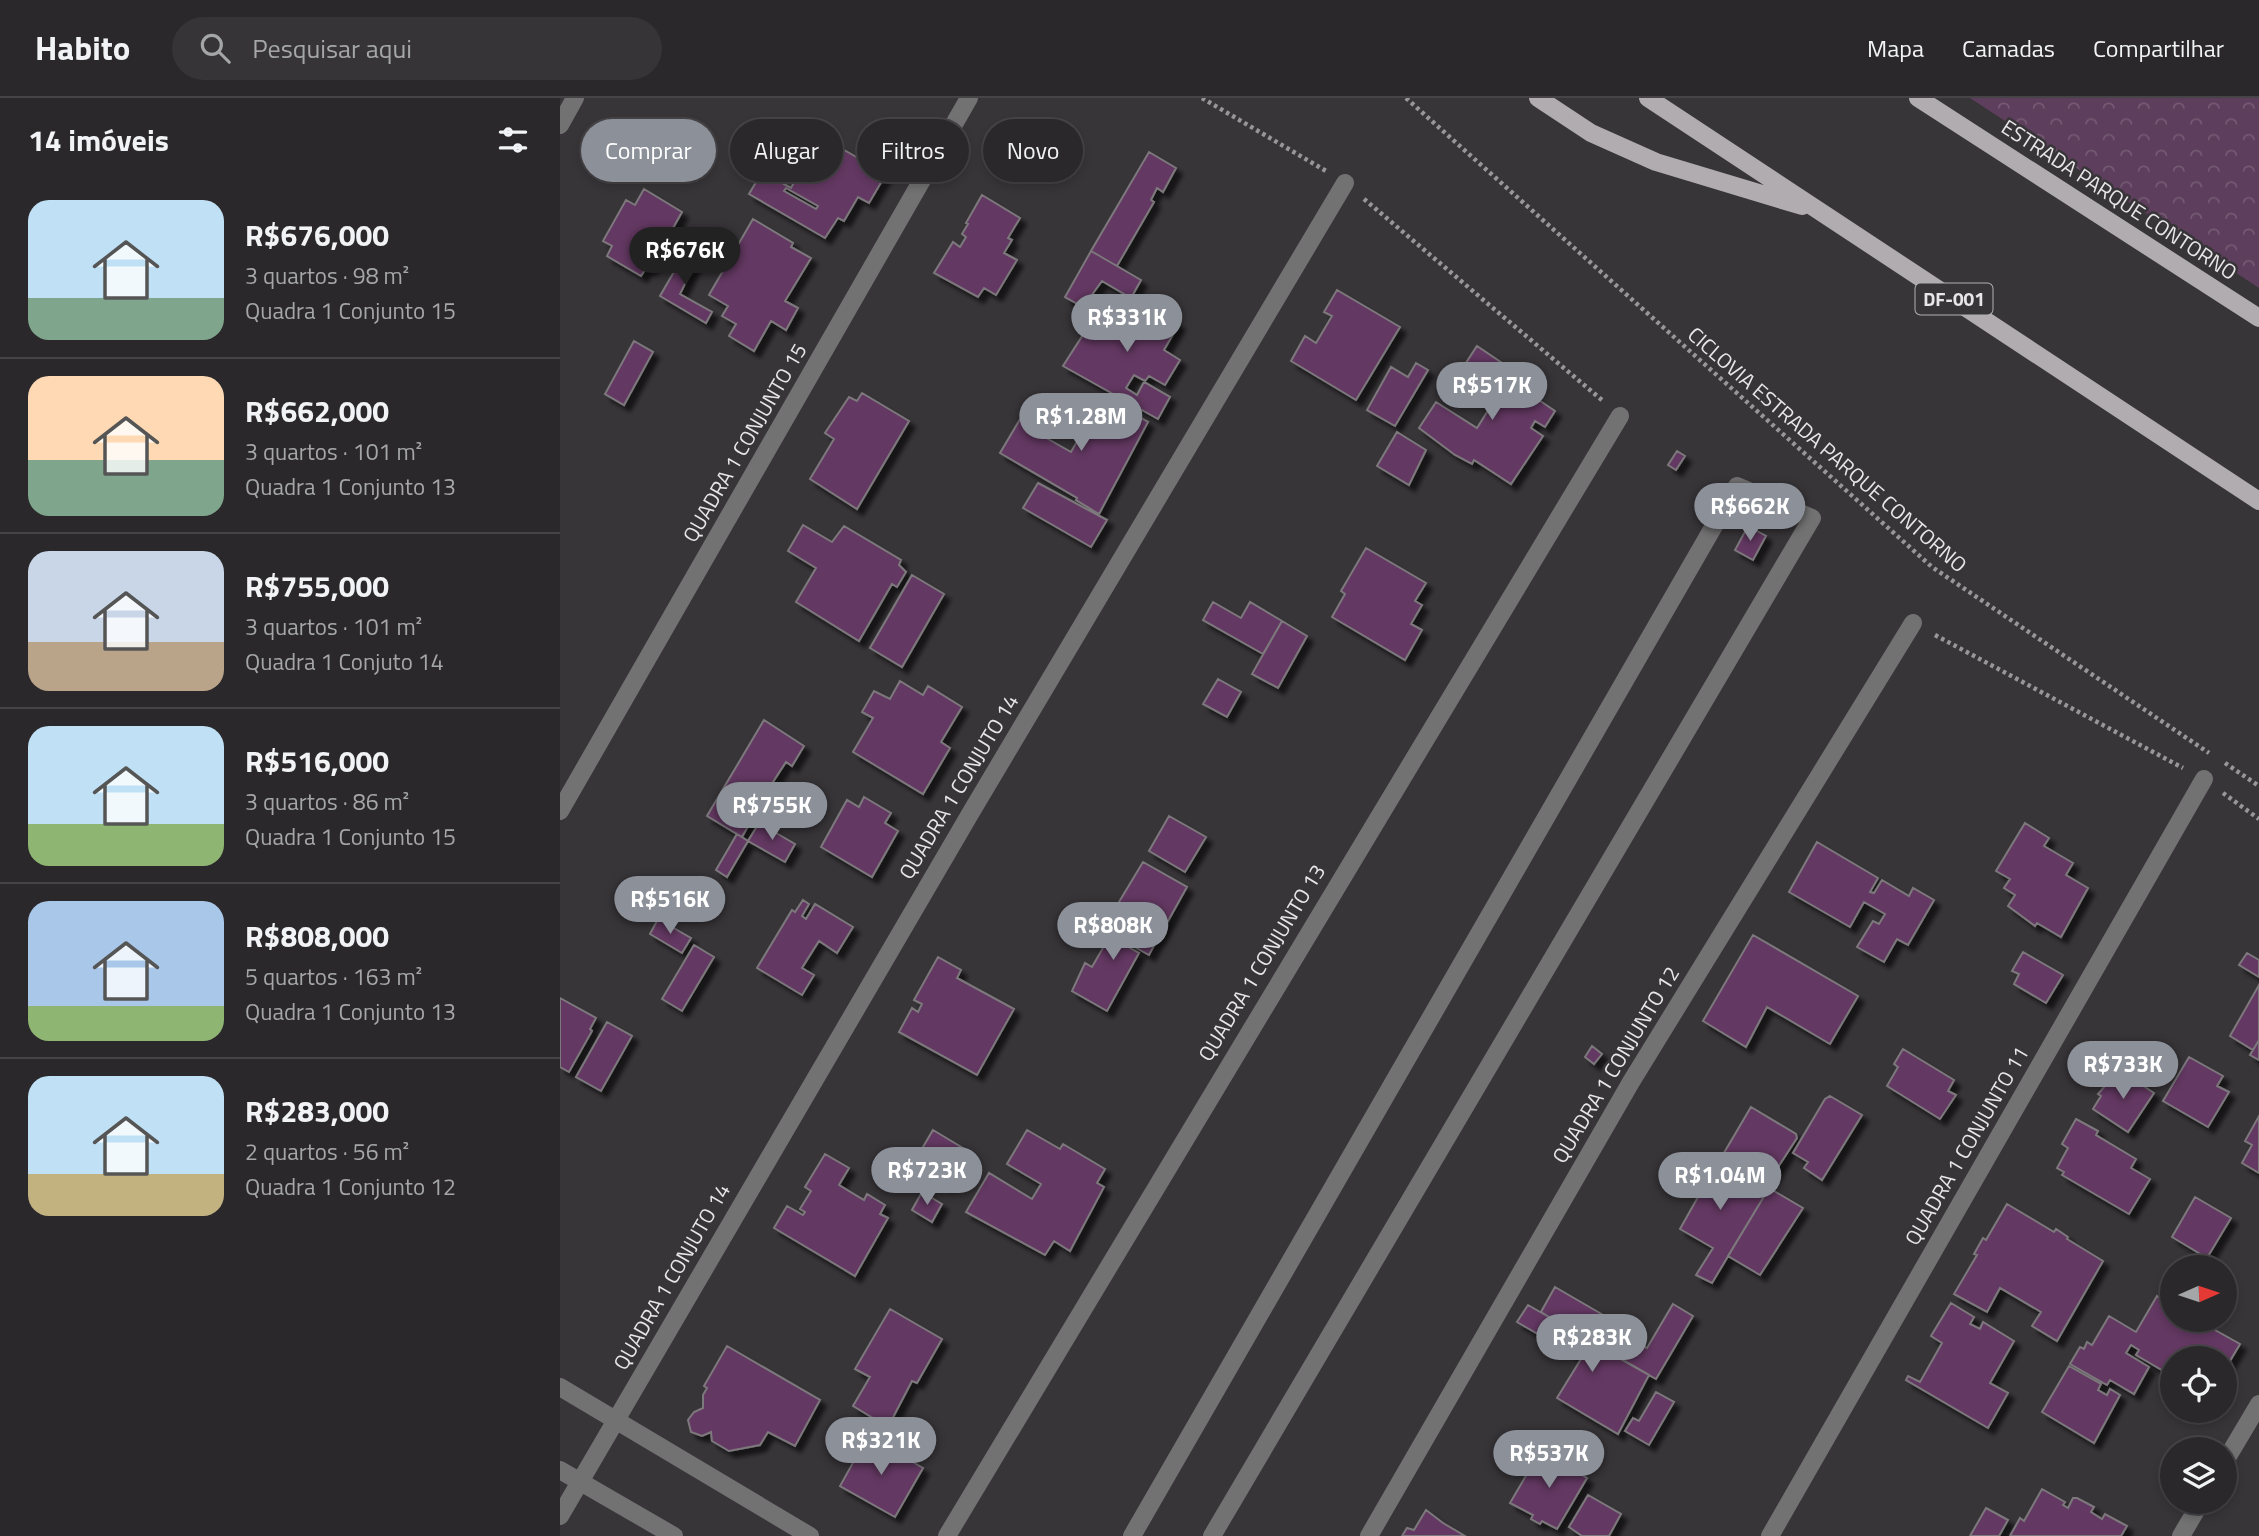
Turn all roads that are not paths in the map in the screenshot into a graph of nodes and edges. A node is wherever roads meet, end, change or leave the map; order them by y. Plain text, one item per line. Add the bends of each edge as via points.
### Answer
1 (575, 98) edge
2 (969, 98) edge
3 (1538, 98) edge
4 (1648, 98) edge
5 (1918, 98) edge
6 (560, 125) edge
7 (1345, 183) road end
8 (1821, 212) junction
9 (2259, 318) edge
10 (1620, 416) road end
11 (2259, 502) edge
12 (1913, 623) road end
13 (2204, 779) road end
14 (560, 811) edge
15 (560, 1387) edge
16 (2259, 1404) edge
17 (616, 1417) junction
18 (2237, 1441) edge
19 (560, 1470) edge
20 (580, 1482) junction
21 (2194, 1514) edge
22 (560, 1516) edge
23 (674, 1536) edge
24 (810, 1536) edge
25 (947, 1536) edge
26 (1132, 1536) edge
27 (1212, 1536) edge
28 (1369, 1536) edge
29 (1770, 1536) edge
30 (2181, 1536) edge

1 - 6 street
2 - 14 street, QUADRA 1 CONJUNTO 15
3 - 8 main road via 1591,133 1656,162
4 - 8 main road, DF-001
5 - 9 main road, ESTRADA PARQUE CONTORNO
7 - 17 street, QUADRA 1 CONJUTO 14
8 - 11 main road, DF-001
10 - 25 street, QUADRA 1 CONJUNTO 13
12 - 28 street, QUADRA 1 CONJUNTO 12 via 1631,1082
13 - 29 street, QUADRA 1 CONJUNTO 11
15 - 17 street
16 - 18 street
17 - 20 street, QUADRA 1 CONJUTO 14
17 - 24 street
19 - 20 street
20 - 22 street, QUADRA 1 CONJUTO 14
20 - 23 street
21 - 30 street
26 - 27 street via 1737,486 1812,518

